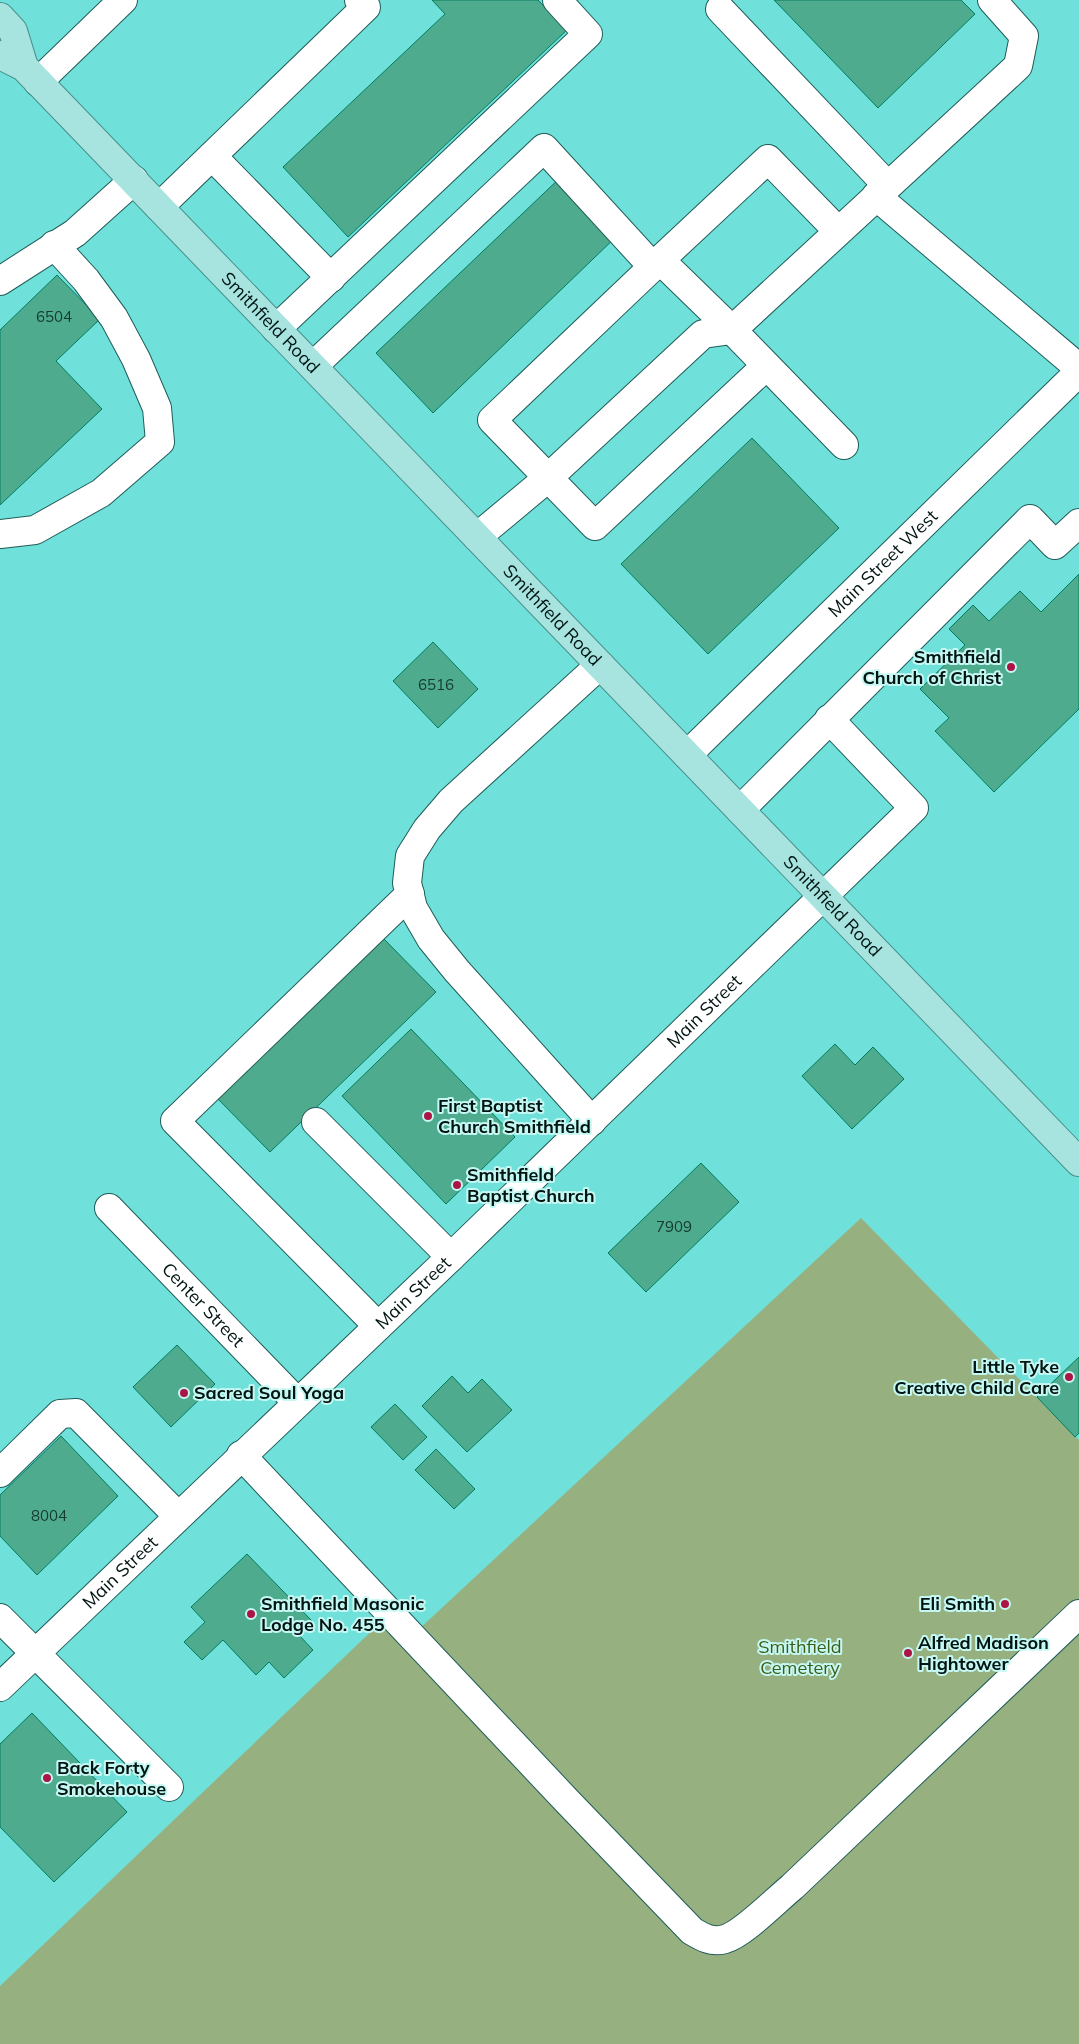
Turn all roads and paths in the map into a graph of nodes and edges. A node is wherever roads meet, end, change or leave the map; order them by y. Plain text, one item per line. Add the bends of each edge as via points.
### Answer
1 (123, 0) edge
2 (360, 0) edge
3 (557, 0) edge
4 (992, 0) edge
5 (720, 9) dead end
6 (0, 17) edge
7 (0, 55) edge
8 (31, 74) junction
9 (212, 156) junction
10 (134, 180) junction
11 (882, 190) junction
12 (159, 207) junction
13 (838, 231) junction
14 (54, 245) junction
15 (657, 263) junction
16 (331, 278) junction
17 (0, 281) edge
18 (276, 329) junction
19 (732, 330) junction
20 (313, 366) junction
21 (766, 366) junction
22 (1079, 368) edge
23 (1079, 372) edge
24 (844, 445) dead end
25 (549, 477) junction
26 (1079, 523) edge
27 (0, 534) edge
28 (477, 537) junction
29 (600, 665) junction
30 (829, 720) junction
31 (687, 755) junction
32 (740, 810) junction
33 (410, 894) junction
34 (824, 897) junction
35 (592, 1121) junction
36 (316, 1122) dead end
37 (1079, 1162) edge
38 (109, 1208) dead end
39 (451, 1257) junction
40 (378, 1326) junction
41 (297, 1402) junction
42 (241, 1455) junction
43 (0, 1473) edge
44 (178, 1516) junction
45 (1079, 1614) edge
46 (0, 1618) edge
47 (35, 1653) junction
48 (0, 1687) edge
49 (169, 1787) dead end

1 - 8 street
2 - 9 street via 366,7
3 - 16 street via 588,34
4 - 11 street via 1024,36 1018,66
5 - 11 street
6 - 8 main road, Smithfield Road via 13,31
7 - 8 main road, Smithfield Road
8 - 10 main road, Smithfield Road
9 - 12 street
9 - 16 street
10 - 12 main road, Smithfield Road
10 - 14 street via 75,233
11 - 13 street
11 - 22 street
12 - 18 main road, Smithfield Road
13 - 15 street via 768,159
13 - 19 street
14 - 17 street
14 - 27 street via 114,318 157,408 160,442 101,493 35,530
15 - 19 street
15 - 20 street via 544,148
15 - 25 street via 492,420
16 - 18 street
18 - 20 main road, Smithfield Road
19 - 21 street
19 - 25 street via 703,334
20 - 28 main road, Smithfield Road
21 - 24 street
21 - 25 street via 595,526
23 - 31 street, Main Street West
25 - 28 street
26 - 30 street via 1056,545 1030,519
28 - 29 main road, Smithfield Road
29 - 31 main road, Smithfield Road
29 - 33 street via 451,801 427,829 410,856 407,883
30 - 32 street
30 - 34 street, Main Street via 914,808
31 - 32 main road, Smithfield Road
32 - 34 main road, Smithfield Road
33 - 35 street via 413,908 431,939
33 - 40 street via 175,1122
34 - 35 street, Main Street
34 - 37 main road, Smithfield Road
35 - 39 street, Main Street
36 - 39 street
38 - 41 street, Center Street
39 - 40 street, Main Street
40 - 41 street, Main Street
41 - 42 street, Main Street
42 - 44 street, Main Street
42 - 45 street via 566,1800 692,1931 707,1940 725,1939 744,1928 792,1887
43 - 44 street via 60,1414 76,1414
44 - 47 street, Main Street
46 - 47 street
47 - 48 street, Main Street
47 - 49 street

